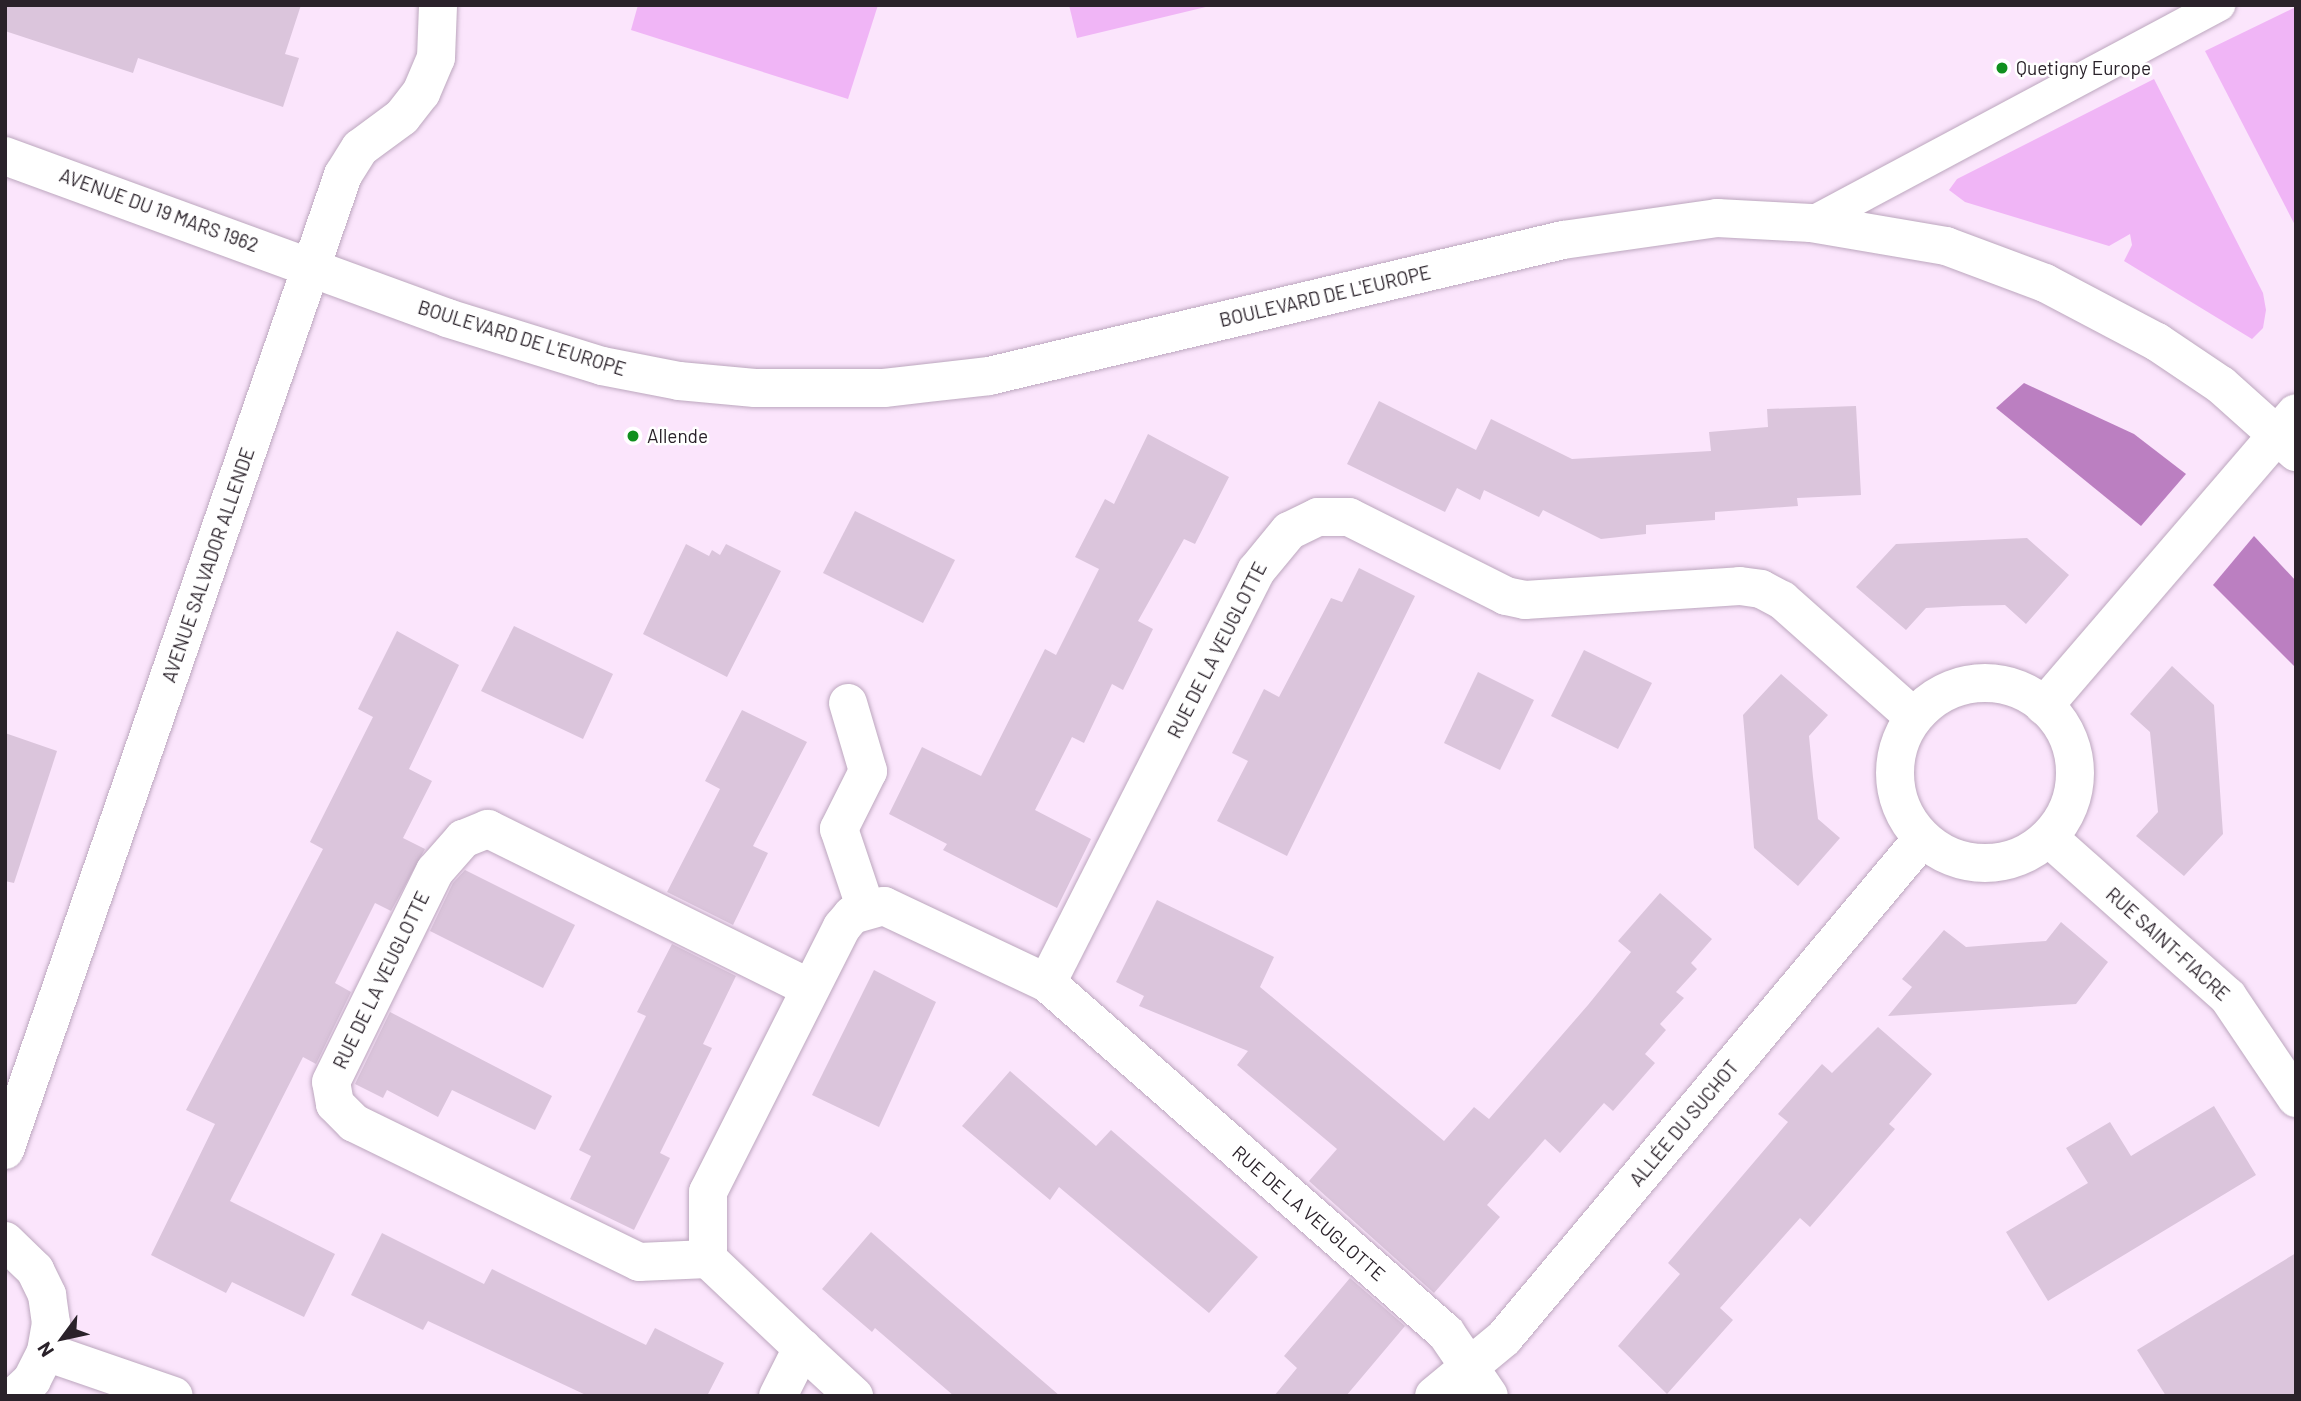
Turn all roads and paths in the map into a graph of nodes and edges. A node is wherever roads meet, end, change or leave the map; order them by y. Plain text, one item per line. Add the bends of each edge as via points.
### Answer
1 (438, 5) edge
2 (2219, 5) edge
3 (5, 156) edge
4 (1811, 223) junction
5 (312, 265) junction
6 (2290, 433) edge
7 (848, 703) dead end
8 (2045, 706) junction
9 (1914, 717) junction
10 (2049, 838) junction
11 (1922, 839) junction
12 (866, 909) junction
13 (1047, 983) junction
14 (810, 988) junction
15 (2296, 1098) edge
16 (5, 1150) edge
17 (5, 1241) edge
18 (708, 1259) junction
19 (802, 1348) junction
20 (46, 1352) junction
21 (1478, 1382) edge
22 (15, 1396) edge
23 (174, 1396) edge
24 (778, 1396) edge
25 (854, 1396) edge
26 (1434, 1396) edge

1 - 5 street, AVENUE SALVADOR ALLENDE via 440,36 429,76 412,107 349,161
2 - 4 lane
3 - 5 street, AVENUE DU 19 MARS 1962
4 - 5 street, BOULEVARD DE L'EUROPE via 1717,218 1563,240 989,376 884,388 755,388 679,381 602,366 447,318
4 - 6 street, BOULEVARD DE L'EUROPE via 1946,246 2045,283 2157,342
5 - 16 street, AVENUE SALVADOR ALLENDE
6 - 8 street
7 - 12 street via 868,771 839,829
8 - 9 street via 2014,687 1988,682 1962,685 1938,695
8 - 10 street via 2059,720 2073,748 2076,779 2069,809
9 - 11 street via 1902,735 1895,762 1896,790 1905,817
9 - 13 street, RUE DE LA VEUGLOTTE via 1782,600 1761,589 1740,586 1525,600 1506,596 1365,522 1318,517 1283,537 1256,571
10 - 11 street via 2029,853 2003,863 1974,864 1946,856
10 - 15 street, RUE SAINT-FIACRE via 2228,997
11 - 21 street, ALLÉE DU SUCHOT via 1504,1338
12 - 13 street, RUE DE LA VEUGLOTTE via 884,906 900,910
12 - 14 street via 842,927
13 - 21 street, RUE DE LA VEUGLOTTE via 1446,1333
14 - 18 street via 708,1192
14 - 18 street, RUE DE LA VEUGLOTTE via 488,829 463,839 435,870 331,1082 335,1104 354,1123 639,1262
17 - 20 street via 35,1270 47,1296 51,1323
18 - 19 street
19 - 24 street
19 - 25 street
20 - 22 street via 32,1380
20 - 23 street
21 - 26 street, ALLÉE DU SUCHOT

